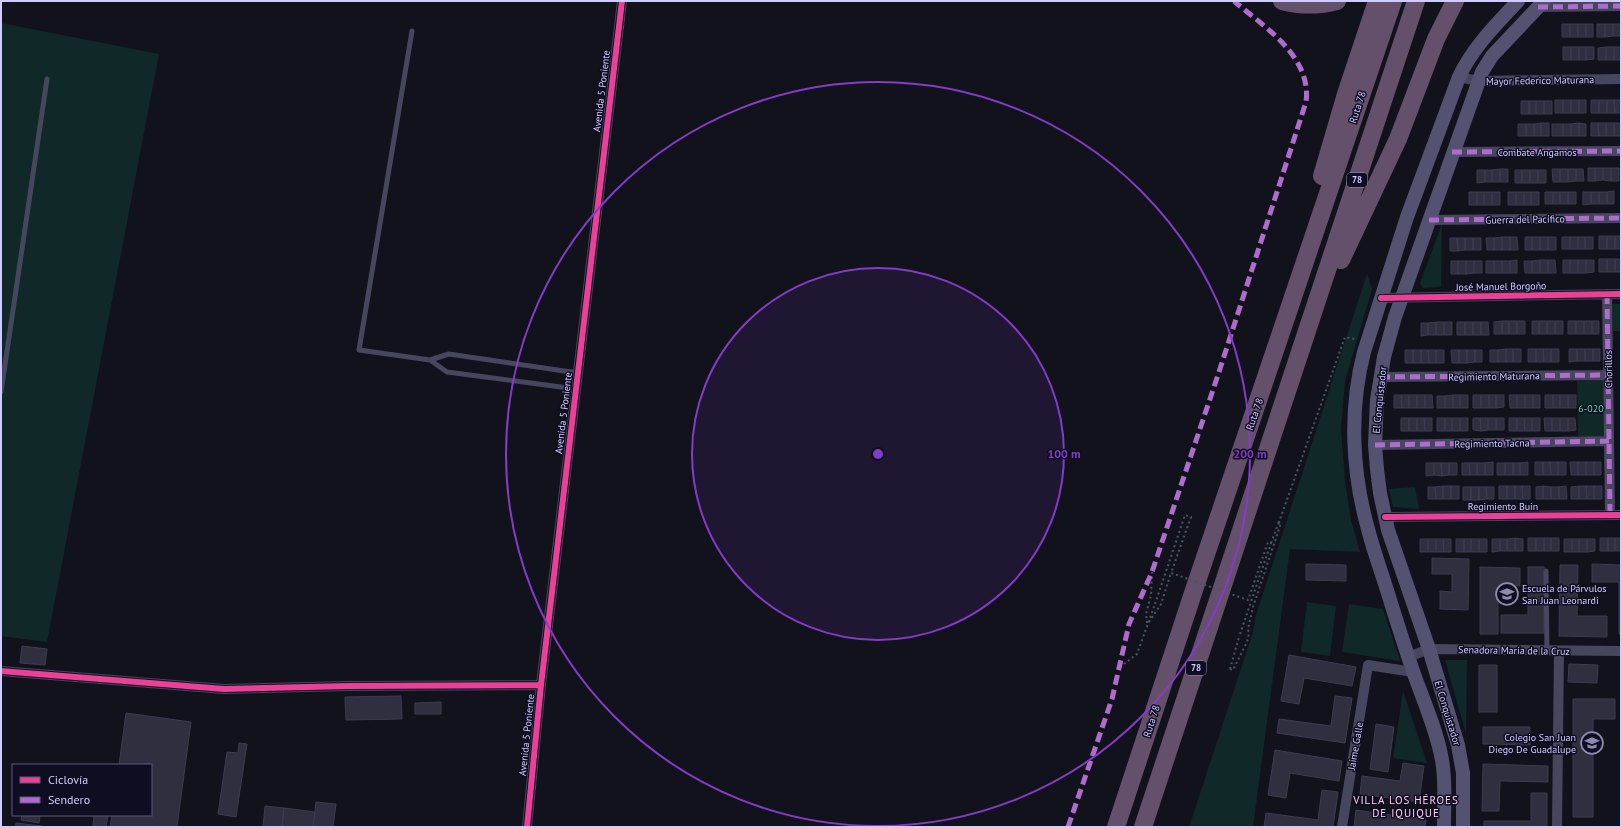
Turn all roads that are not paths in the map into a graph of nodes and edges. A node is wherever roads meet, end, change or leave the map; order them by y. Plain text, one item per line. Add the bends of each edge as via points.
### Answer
1 (622, 1) edge
2 (1282, 1) edge
3 (1337, 1) edge
4 (1377, 1) edge
5 (1393, 1) edge
6 (1416, 1) edge
7 (1455, 1) edge
8 (1518, 1) edge
9 (1541, 4) edge
10 (1621, 6) edge
11 (412, 31) dead end
12 (1458, 77) junction
13 (47, 79) dead end
14 (1621, 79) edge
15 (1478, 81) junction
16 (1621, 151) edge
17 (1452, 152) junction
18 (1621, 218) edge
19 (1429, 220) junction
20 (1607, 294) junction
21 (1621, 294) edge
22 (1381, 298) junction
23 (1402, 298) junction
24 (1292, 303) junction
25 (1298, 358) junction
26 (430, 360) junction
27 (578, 373) junction
28 (1608, 375) junction
29 (1380, 377) junction
30 (576, 389) junction
31 (1, 392) edge
32 (1609, 441) junction
33 (1375, 445) junction
34 (1610, 515) junction
35 (1621, 515) edge
36 (1385, 517) junction
37 (1546, 571) dead end
38 (1429, 649) junction
39 (1547, 651) junction
40 (1559, 651) junction
41 (1621, 651) edge
42 (1408, 657) junction
43 (1, 671) edge
44 (1413, 672) junction
45 (541, 685) junction
46 (527, 827) edge
47 (1116, 827) edge
48 (1143, 827) edge
49 (1342, 827) edge
50 (1444, 827) edge
51 (1463, 827) edge
52 (1558, 827) edge

1 - 27 street, Avenida 5 Poniente
2 - 3 highway via 1318,5
4 - 24 highway via 1319,186
5 - 24 highway, Ruta 78 / 78
6 - 25 highway, 78
7 - 25 highway via 1436,39 1392,152
8 - 12 main road, El Conquistador via 1481,41
9 - 10 street
9 - 15 main road, El Conquistador via 1492,56
11 - 26 lane via 359,350
12 - 15 street, Mayor Federico Maturana
12 - 22 main road, El Conquistador via 1407,217
13 - 31 lane
14 - 15 street, Mayor Federico Maturana
15 - 17 main road, El Conquistador
16 - 17 street, Combate Angamos
17 - 19 main road, El Conquistador
18 - 19 street, Guerra del Pacífico
19 - 23 main road, El Conquistador
20 - 21 street, José Manuel Borgoño
20 - 23 street, José Manuel Borgoño
20 - 28 street, Chorillos
22 - 23 street, José Manuel Borgoño
22 - 42 main road, El Conquistador via 1359,371 1354,416 1355,452 1368,529
23 - 29 main road, El Conquistador via 1389,337
24 - 47 highway, Ruta 78 / 78
25 - 48 highway, 78
26 - 27 lane via 450,354
26 - 30 lane via 448,372
27 - 30 street, Avenida 5 Poniente
28 - 29 street, Regimiento Maturana
28 - 32 street, Chorillos
29 - 33 main road, El Conquistador
30 - 45 street, Avenida 5 Poniente
32 - 33 street, Regimiento Tacna
32 - 34 street, Chorillos
33 - 36 main road, El Conquistador
34 - 35 street, Regimiento Buin
34 - 36 street, Regimiento Buin
36 - 38 main road, El Conquistador
37 - 39 lane
38 - 39 street, Senadora María de la Cruz
38 - 42 street, Senadora María de la Cruz
38 - 51 main road, El Conquistador via 1462,760
39 - 40 street, Senadora María de la Cruz
40 - 41 street, Senadora María de la Cruz
40 - 52 street
42 - 44 main road, El Conquistador
43 - 45 street via 224,689
44 - 49 street, Jaime Galle via 1368,665
44 - 50 main road, El Conquistador via 1442,761
45 - 46 street, Avenida 5 Poniente

